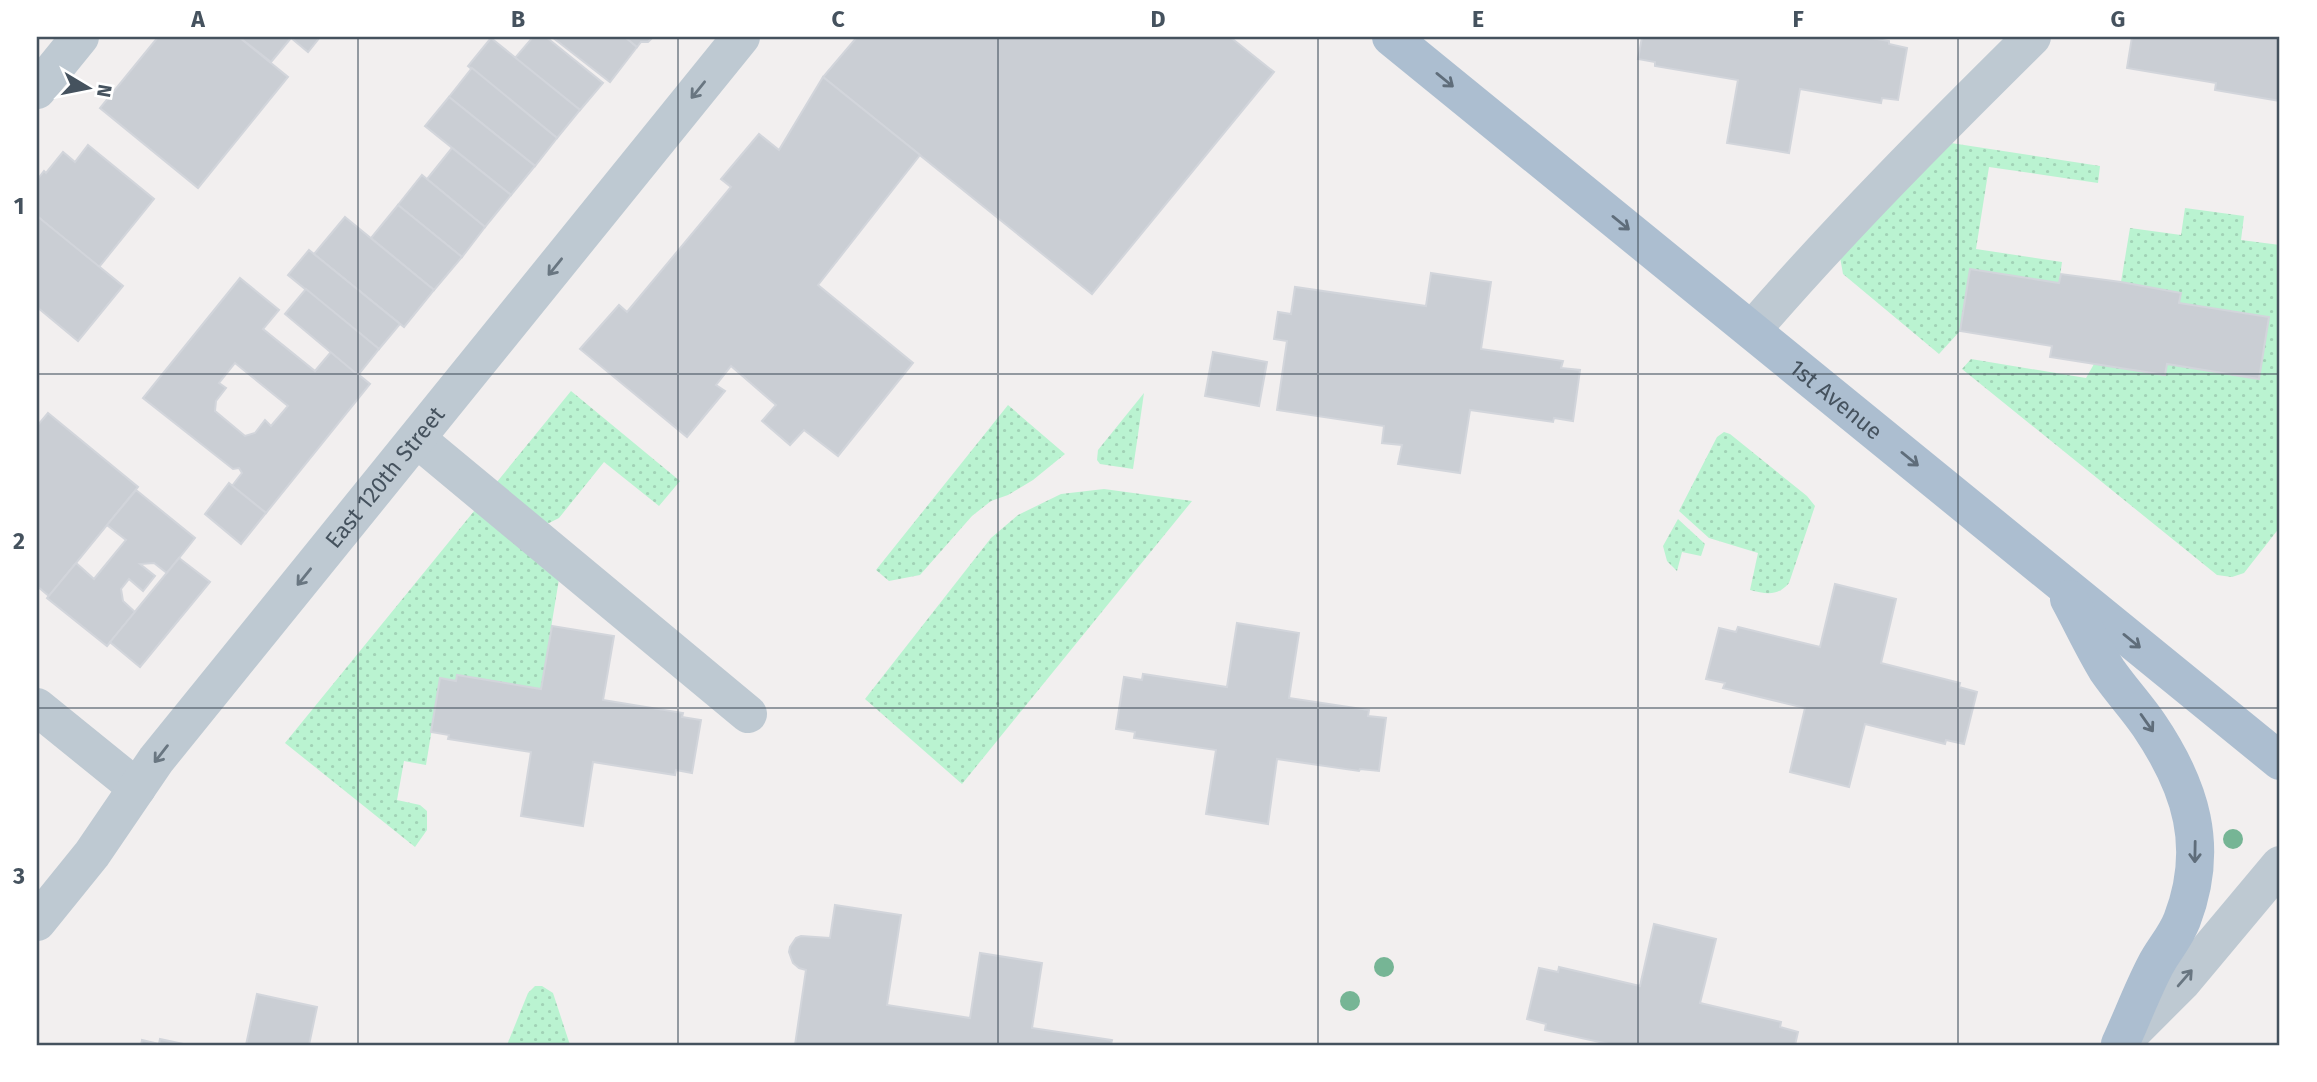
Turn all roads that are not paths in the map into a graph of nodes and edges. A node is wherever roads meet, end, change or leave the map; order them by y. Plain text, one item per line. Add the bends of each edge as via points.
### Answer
1 (80, 37) edge
2 (741, 37) edge
3 (1391, 37) edge
4 (2032, 37) edge
5 (37, 90) edge
6 (1752, 330) junction
7 (416, 439) junction
8 (2060, 582) junction
9 (37, 707) edge
10 (748, 715) dead end
11 (2280, 761) edge
12 (137, 788) junction
13 (2280, 865) edge
14 (37, 922) edge
15 (2120, 1045) edge

1 - 5 street
2 -> 7 street, East 120th Street
3 -> 6 main road, 1st Avenue
4 - 6 street via 1833,240
6 -> 8 main road, 1st Avenue
7 - 10 street
7 -> 12 street, East 120th Street
8 -> 11 main road, 1st Avenue
8 -> 15 main road via 2108,671 2166,753 2183,786 2195,834 2195,865 2182,919 2155,965
9 - 12 street
12 - 14 street, East 120th Street
15 -> 13 street via 2182,982

